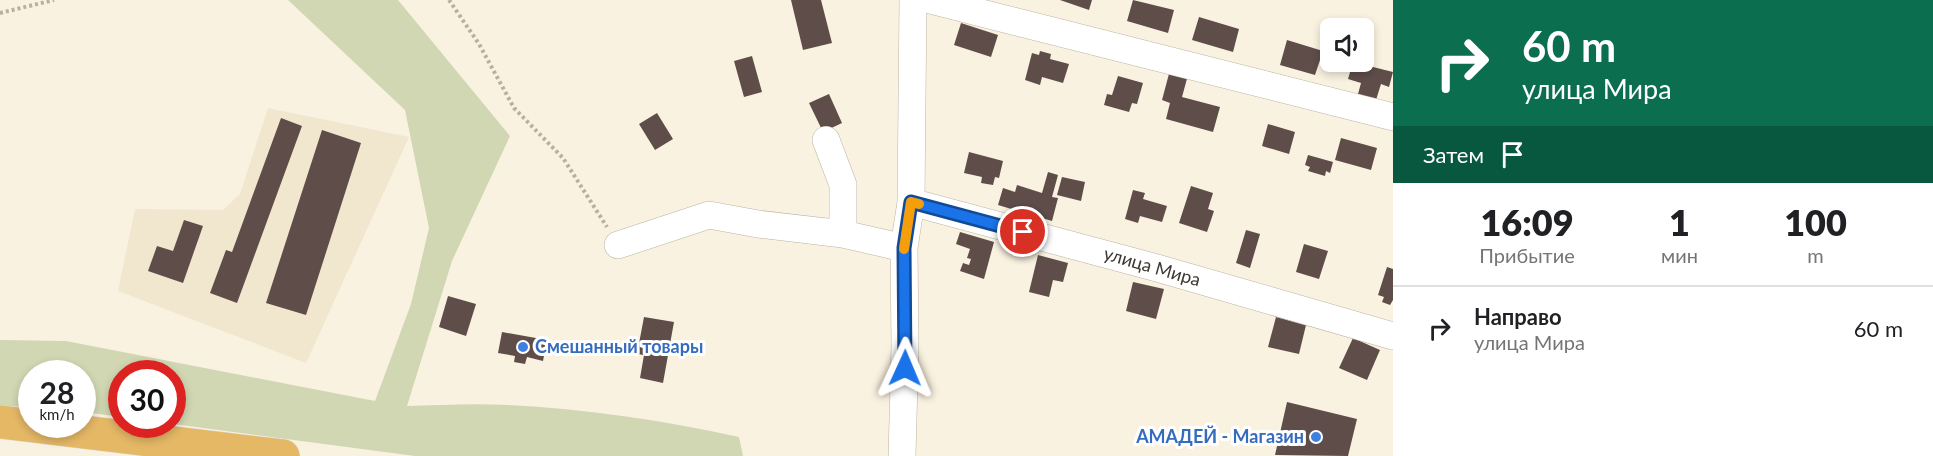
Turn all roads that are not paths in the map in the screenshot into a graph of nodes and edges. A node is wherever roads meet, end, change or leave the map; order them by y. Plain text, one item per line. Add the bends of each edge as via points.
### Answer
1 (913, 0) edge
2 (930, 0) edge
3 (1393, 117) edge
4 (826, 140) dead end
5 (911, 202) junction
6 (843, 234) junction
7 (618, 245) road end
8 (904, 248) junction
9 (1393, 336) edge
10 (0, 422) edge
11 (282, 456) edge
12 (902, 456) edge

1 - 5 street
2 - 3 street
4 - 6 street via 843,186
5 - 8 street
5 - 9 street, улица Мира
6 - 7 street via 709,215
6 - 8 street
8 - 12 street
10 - 11 main road

